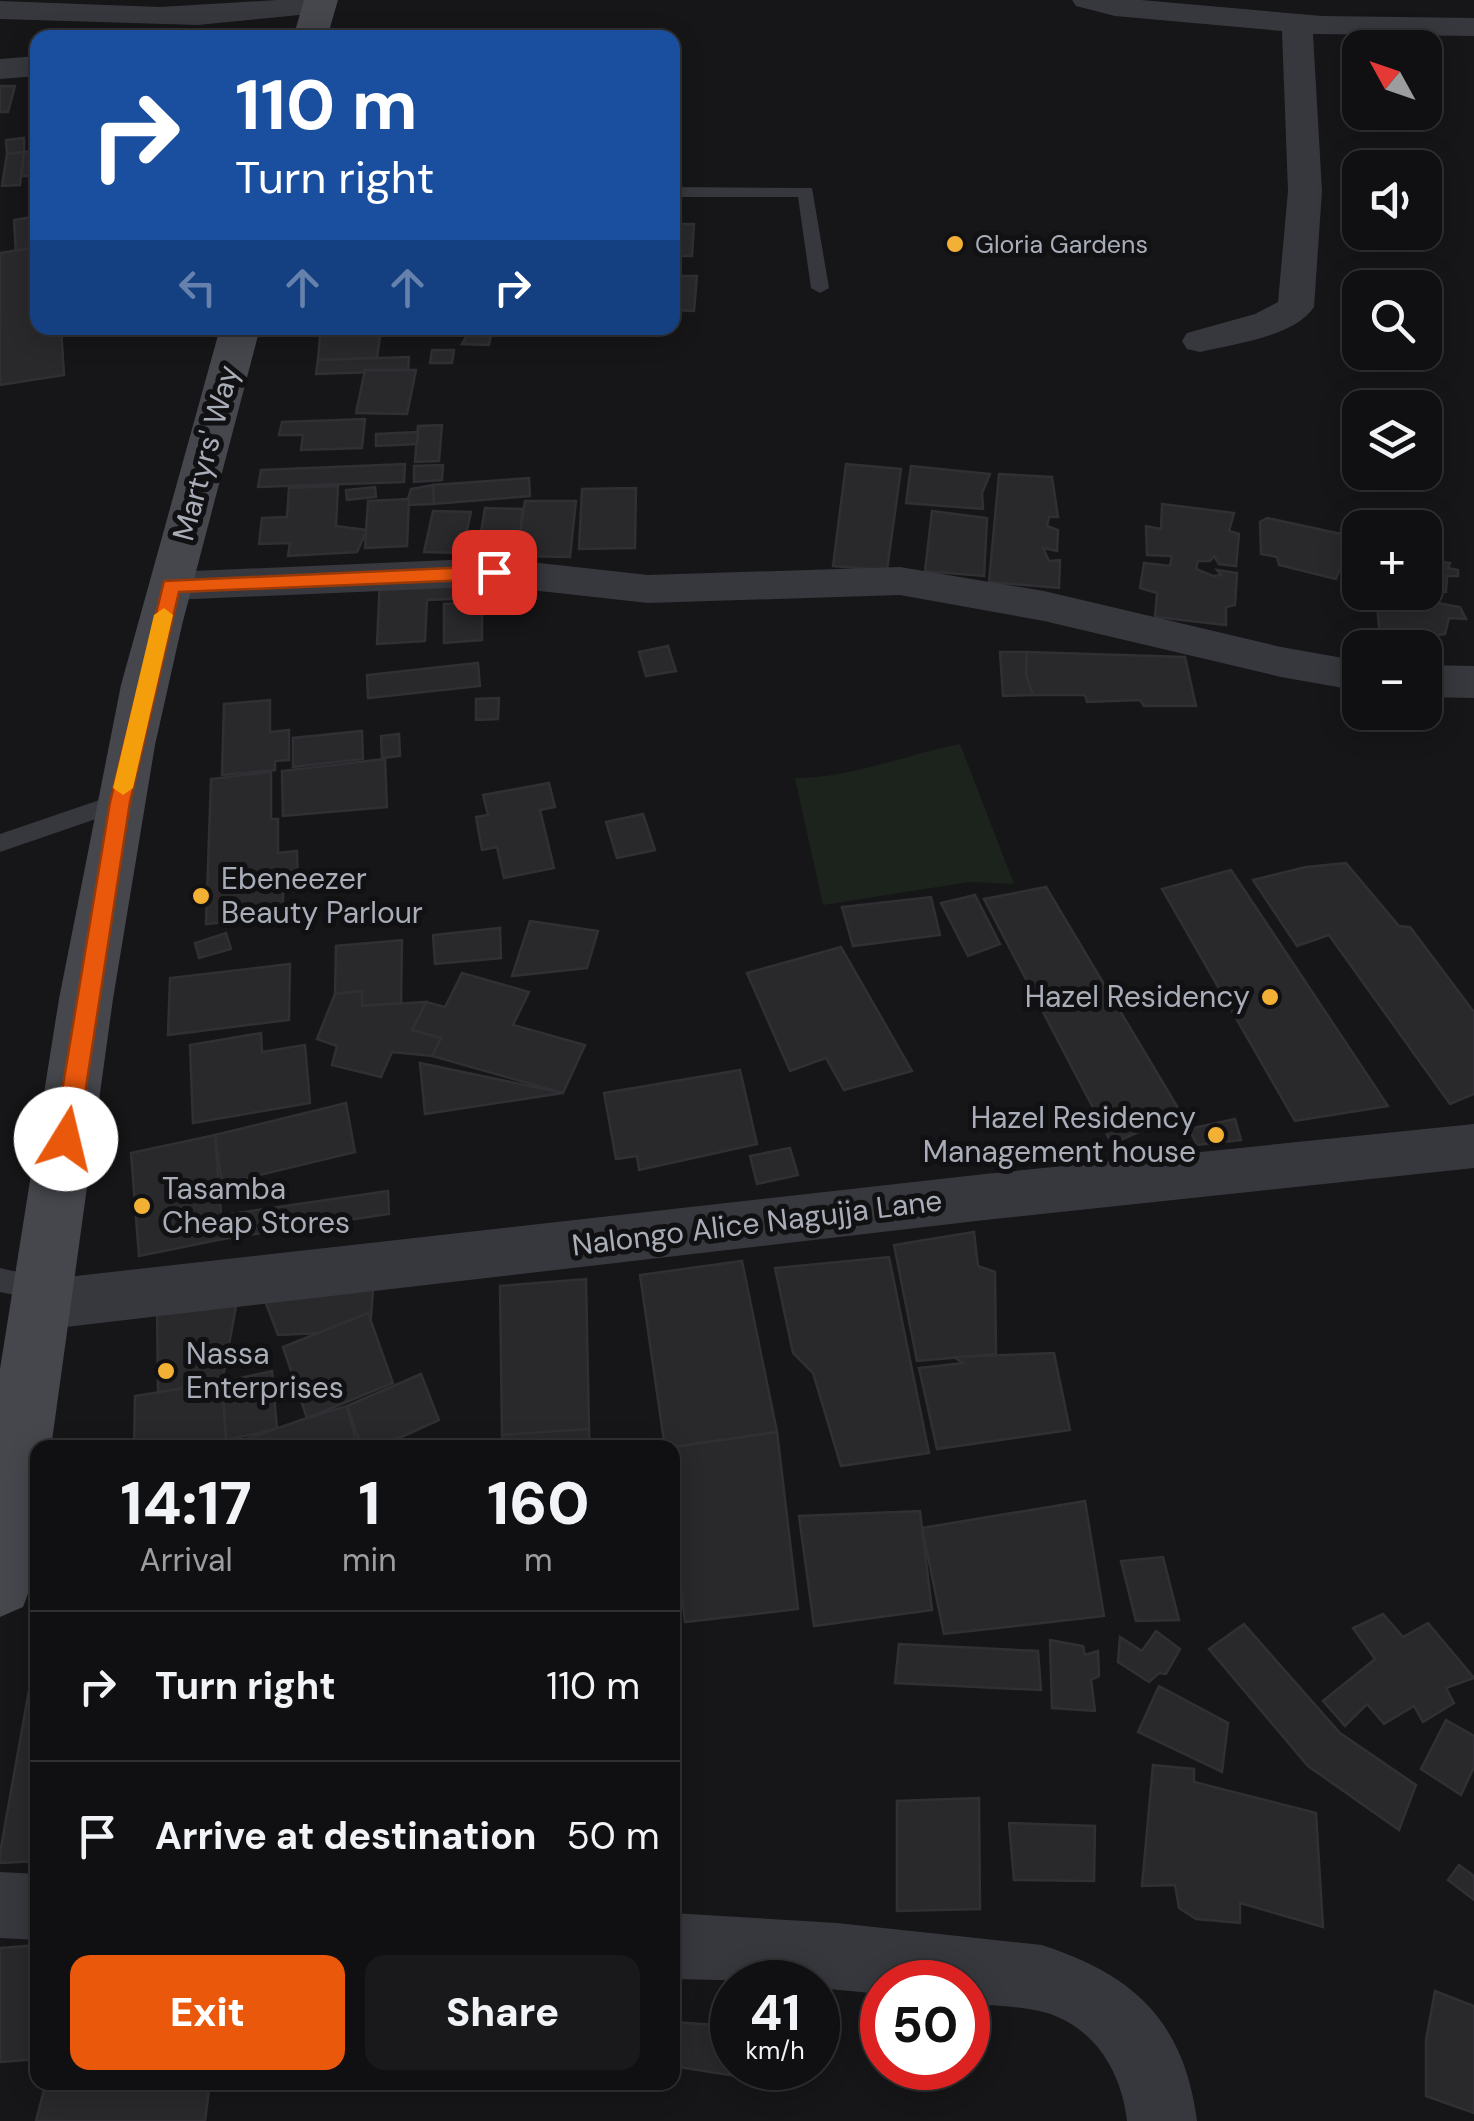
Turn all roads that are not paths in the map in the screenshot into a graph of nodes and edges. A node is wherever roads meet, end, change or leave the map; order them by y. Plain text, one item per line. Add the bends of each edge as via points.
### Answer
1 (1086, 0) edge
2 (320, 2) edge
3 (0, 10) edge
4 (1297, 23) junction
5 (1474, 26) edge
6 (312, 30) edge
7 (30, 67) edge
8 (0, 69) edge
9 (680, 192) edge
10 (820, 288) dead end
11 (238, 335) edge
12 (1200, 341) dead end
13 (171, 586) junction
14 (1342, 673) edge
15 (1442, 681) edge
16 (1474, 682) edge
17 (120, 802) junction
18 (0, 844) edge
19 (1474, 1146) edge
20 (27, 1291) edge
21 (0, 1584) edge
22 (0, 1905) edge
23 (30, 1907) edge
24 (680, 1946) edge
25 (1162, 2121) edge

1 - 4 street
2 - 3 street via 174,19
2 - 6 main road
4 - 5 street
4 - 12 street via 1305,191 1296,307
7 - 8 street
9 - 10 lane via 806,192
11 - 13 main road, Martyrs' Way
13 - 14 street via 494,572 648,590 900,581
13 - 17 main road, Martyrs' Way
15 - 16 street
17 - 18 lane
17 - 20 main road, Martyrs' Way
19 - 20 street, Nalongo Alice Nagujja Lane
20 - 21 main road, Martyrs' Way
22 - 23 street
24 - 25 street via 837,1956 1070,1986 1123,2023 1142,2048

